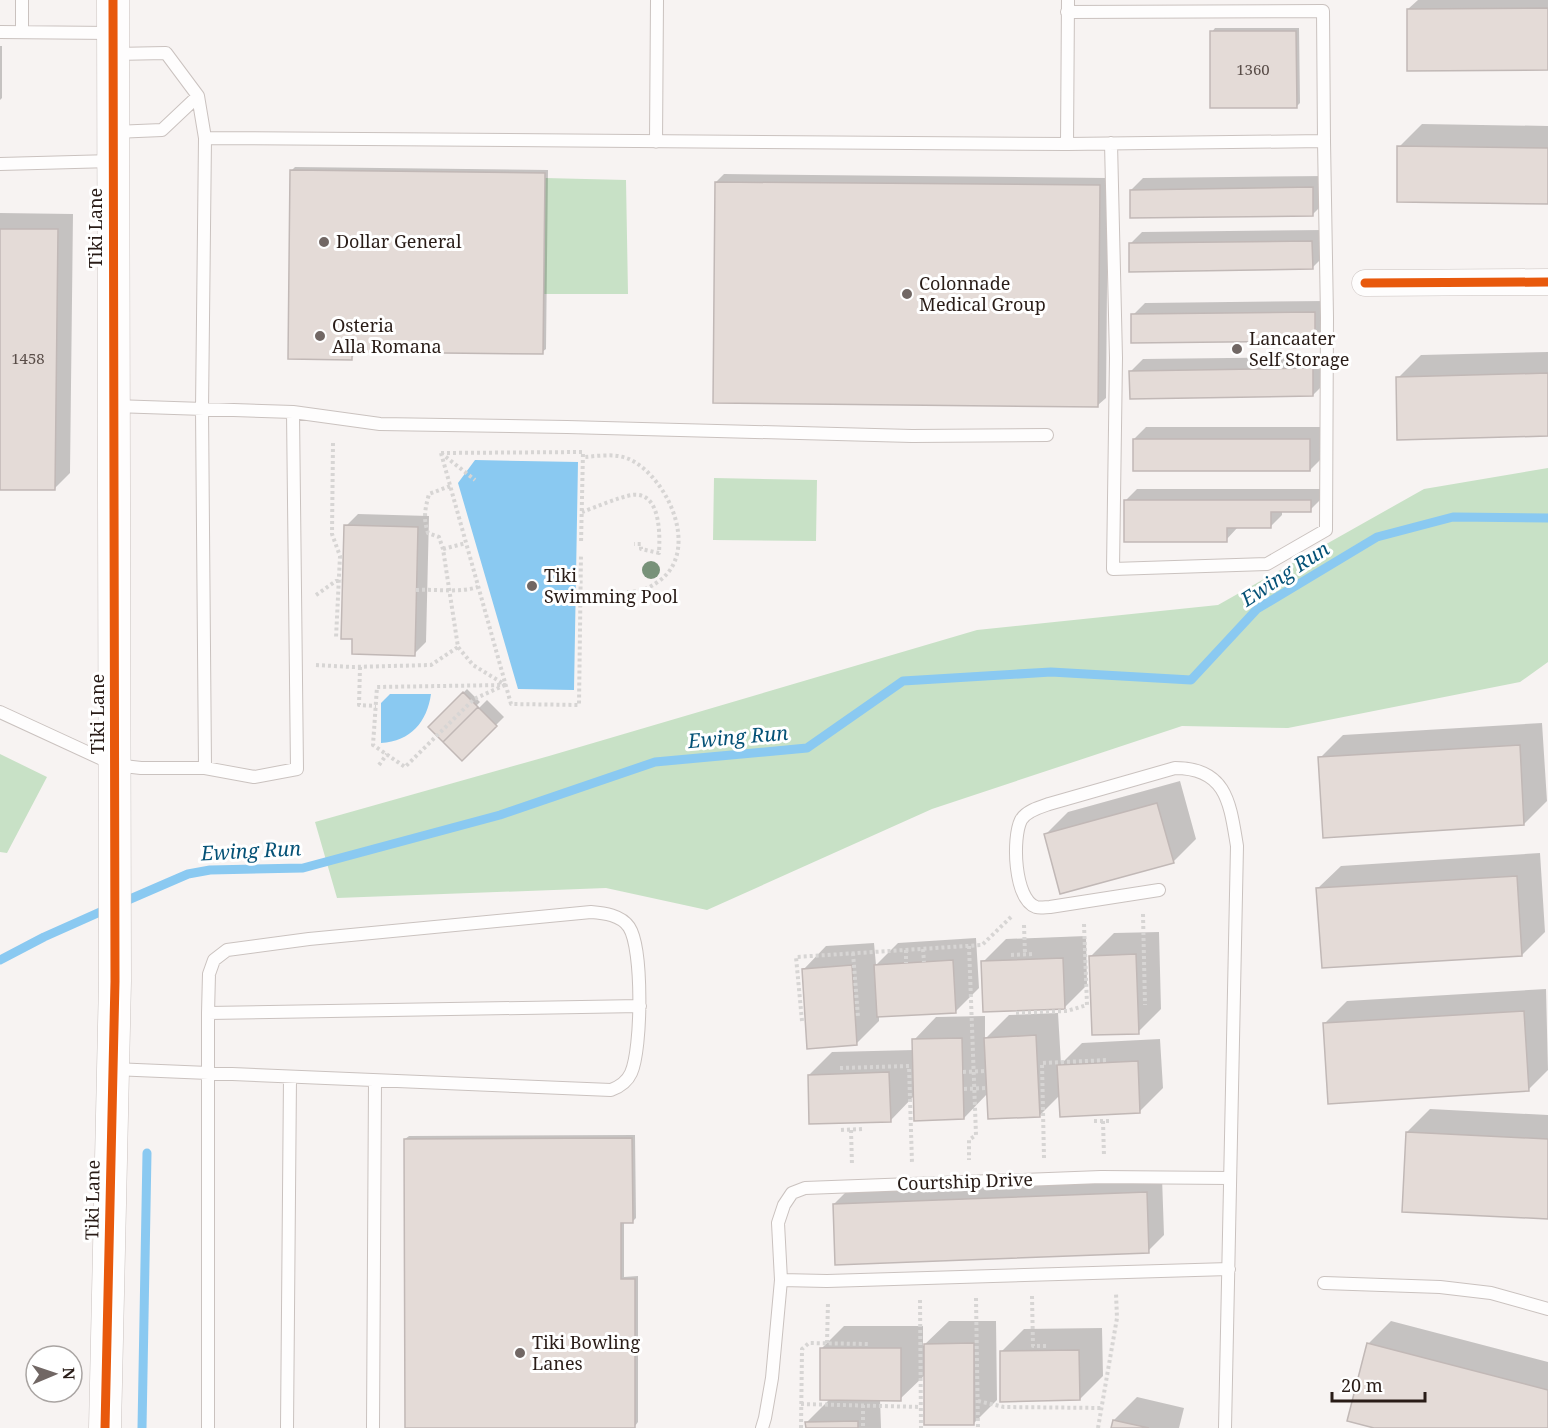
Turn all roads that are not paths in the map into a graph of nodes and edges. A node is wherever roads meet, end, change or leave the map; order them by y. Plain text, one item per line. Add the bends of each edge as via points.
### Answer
1 (22, 0) edge
2 (113, 0) edge
3 (657, 0) edge
4 (1068, 6) edge
5 (0, 32) edge
6 (22, 32) junction
7 (113, 43) junction
8 (198, 96) junction
9 (205, 138) junction
10 (1324, 141) junction
11 (656, 142) junction
12 (1111, 143) junction
13 (1067, 144) junction
14 (113, 147) junction
15 (0, 164) edge
16 (1548, 282) edge
17 (1365, 283) dead end
18 (113, 406) junction
19 (202, 409) junction
20 (293, 412) junction
21 (1047, 435) dead end
22 (0, 712) edge
23 (115, 765) junction
24 (206, 768) junction
25 (1159, 890) dead end
26 (640, 1006) junction
27 (208, 1013) junction
28 (112, 1069) junction
29 (208, 1074) junction
30 (290, 1077) junction
31 (375, 1081) junction
32 (1230, 1178) junction
33 (1229, 1269) junction
34 (781, 1280) junction
35 (1324, 1283) dead end
36 (1548, 1310) edge
37 (105, 1428) edge
38 (208, 1428) edge
39 (287, 1428) edge
40 (373, 1428) edge
41 (762, 1428) edge
42 (1225, 1428) edge

1 - 6 lane
2 - 7 street, Tiki Lane
3 - 11 lane
4 - 10 lane via 1323,11
4 - 13 lane
5 - 6 lane
6 - 7 lane
7 - 8 lane via 166,54
7 - 14 street, Tiki Lane
8 - 9 lane
8 - 14 lane via 162,130
9 - 11 lane
9 - 19 lane
10 - 12 lane
10 - 12 lane via 1326,530 1267,564 1113,569 1116,358
11 - 13 lane
12 - 13 lane
14 - 15 lane
14 - 18 street, Tiki Lane
16 - 17 street
18 - 19 lane
18 - 23 street, Tiki Lane
19 - 20 lane
19 - 24 lane
20 - 21 lane via 380,424 912,436
20 - 24 lane via 297,769 254,777
22 - 23 lane
23 - 24 lane
23 - 28 street, Tiki Lane
25 - 32 lane via 1036,907 1028,901 1018,876 1015,854 1022,819 1034,810 1175,768 1192,768 1209,775 1221,789 1230,806 1236,846
26 - 27 lane
26 - 27 lane via 630,928 622,919 591,912 227,950 214,960 209,974
26 - 31 lane via 631,1075 611,1090
27 - 29 lane
28 - 29 lane
28 - 37 street, Tiki Lane
29 - 30 lane
29 - 38 lane
30 - 31 lane
30 - 39 lane
31 - 40 lane
32 - 33 lane
32 - 34 lane, Courtship Drive via 804,1188 792,1193 778,1223
33 - 34 lane
33 - 42 lane
34 - 41 lane, Courtship Drive via 772,1378
35 - 36 lane via 1491,1293

